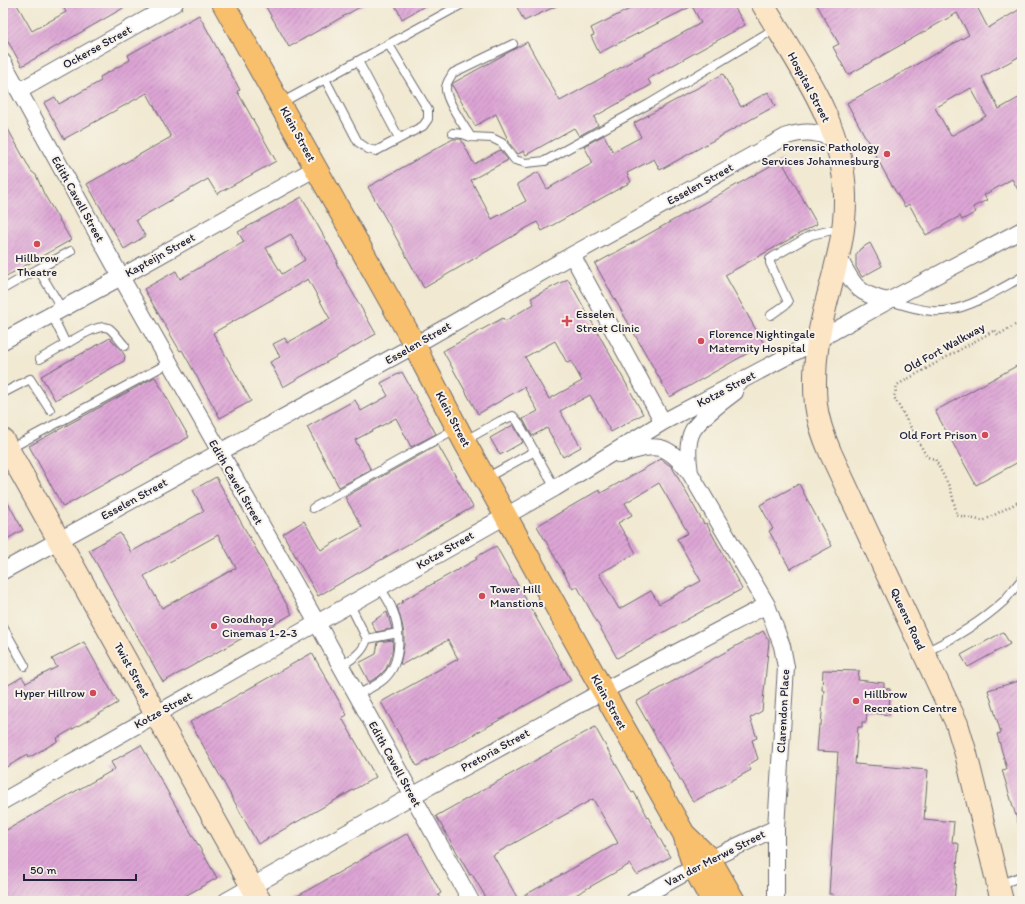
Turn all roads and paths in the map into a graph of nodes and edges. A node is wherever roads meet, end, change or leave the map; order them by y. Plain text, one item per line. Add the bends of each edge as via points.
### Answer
1 (175, 3) edge
2 (223, 3) edge
3 (464, 3) edge
4 (762, 3) edge
5 (776, 28) junction
6 (389, 44) junction
7 (513, 44) dead end
8 (358, 61) junction
9 (3, 62) edge
10 (325, 79) junction
11 (19, 91) junction
12 (280, 104) junction
13 (453, 133) dead end
14 (471, 137) junction
15 (398, 138) junction
16 (836, 140) junction
17 (316, 168) junction
18 (844, 227) junction
19 (1022, 230) edge
20 (71, 251) dead end
21 (572, 255) junction
22 (839, 258) junction
23 (38, 269) junction
24 (1022, 276) edge
25 (121, 277) junction
26 (3, 289) edge
27 (888, 301) junction
28 (57, 312) junction
29 (771, 315) dead end
30 (1022, 321) edge
31 (818, 340) junction
32 (3, 341) edge
33 (66, 344) junction
34 (415, 345) junction
35 (125, 346) dead end
36 (40, 359) dead end
37 (169, 363) junction
38 (765, 368) junction
39 (3, 393) edge
40 (50, 410) dead end
41 (663, 422) junction
42 (461, 434) junction
43 (6, 449) edge
44 (534, 451) junction
45 (219, 452) junction
46 (592, 465) junction
47 (690, 473) junction
48 (485, 479) junction
49 (555, 488) junction
50 (1022, 500) edge
51 (313, 508) dead end
52 (506, 516) junction
53 (59, 540) junction
54 (3, 571) edge
55 (1022, 579) edge
56 (380, 588) junction
57 (350, 605) junction
58 (767, 605) junction
59 (317, 623) junction
60 (3, 627) edge
61 (398, 633) junction
62 (367, 639) junction
63 (924, 653) junction
64 (25, 666) dead end
65 (341, 666) junction
66 (603, 692) junction
67 (357, 695) junction
68 (156, 714) junction
69 (412, 796) junction
70 (3, 801) edge
71 (776, 828) junction
72 (702, 863) junction
73 (1022, 876) edge
74 (1000, 893) edge
75 (256, 894) edge
76 (3, 897) edge
77 (5, 901) edge
78 (226, 901) edge
79 (471, 901) edge
80 (634, 901) edge
81 (712, 901) edge
82 (734, 901) edge
83 (776, 901) edge

1 - 11 street, Ockerse Street
2 - 12 main road, Klein Street
3 - 6 lane
4 - 5 street, Hospital Street
5 - 14 lane via 649,104 545,161 526,163 515,160 502,143 492,138
5 - 16 street, Hospital Street via 816,95
6 - 8 lane
6 - 15 lane via 428,110 428,119 423,126
7 - 14 lane via 453,73 447,82 447,94
8 - 10 lane
8 - 15 lane
9 - 11 street, Edith Cavell Street
10 - 12 lane
10 - 15 lane via 358,142 376,151
11 - 25 street, Edith Cavell Street
12 - 17 main road, Klein Street
13 - 14 lane
16 - 18 street, Hospital Street via 845,194
16 - 21 street, Esselen Street via 812,132 799,132 787,136
17 - 25 street, Kapteijn Street
17 - 34 main road, Klein Street
18 - 22 street, Hospital Street
18 - 29 lane via 811,235 773,256 770,263 788,302
19 - 27 street, Kotze Street
20 - 23 lane
21 - 34 street, Esselen Street
21 - 41 street
22 - 27 street via 849,278 860,290
22 - 31 street, Hospital Street
23 - 26 lane
23 - 28 lane
24 - 27 lane via 967,305 951,310 932,311
25 - 28 street, Kapteijn Street
25 - 37 street, Edith Cavell Street
27 - 31 street, Kotze Street
28 - 32 street, Kapteijn Street
28 - 33 lane
30 - 50 path, Old Fort Walkway via 998,335 995,330 897,385 894,397 927,456 935,458 951,490 957,515 984,521
31 - 38 street, Kotze Street
31 - 63 street, Queens Road via 815,386 816,406 822,431
33 - 35 lane via 102,326 109,328
33 - 36 lane
34 - 42 main road, Klein Street
34 - 45 street, Esselen Street
37 - 43 lane
37 - 45 street, Edith Cavell Street
38 - 41 street, Kotze Street
38 - 47 street, Clarendon Place via 693,430 688,459
39 - 40 lane via 30,379
41 - 46 street, Kotze Street
42 - 44 lane via 513,416
42 - 48 main road, Klein Street
42 - 51 lane
43 - 53 street, Twist Street
44 - 48 lane
44 - 49 lane
45 - 53 street, Esselen Street
45 - 59 street, Edith Cavell Street
46 - 47 street, Clarendon Place via 653,446 674,454
46 - 49 street, Kotze Street
47 - 58 street, Clarendon Place
48 - 52 main road, Klein Street
49 - 52 street, Kotze Street
52 - 56 street, Kotze Street
52 - 66 main road, Klein Street
53 - 54 street, Esselen Street
53 - 68 street, Twist Street
55 - 63 lane via 1005,600 987,615
56 - 57 street, Kotze Street
56 - 61 lane via 391,607
57 - 59 street, Kotze Street
57 - 62 lane
58 - 66 street, Pretoria Street
58 - 71 street, Clarendon Place via 782,646 786,667
59 - 65 street, Edith Cavell Street
59 - 68 street, Kotze Street
60 - 64 lane
61 - 62 lane
61 - 67 lane via 397,653 393,666 384,679
62 - 65 lane via 357,656
63 - 74 street, Queens Road via 957,724
65 - 67 street, Edith Cavell Street
66 - 69 street, Pretoria Street
66 - 72 main road, Klein Street
67 - 69 street, Edith Cavell Street
68 - 70 street, Kotze Street
68 - 75 street, Twist Street
69 - 75 street, Pretoria Street
69 - 79 street, Edith Cavell Street
71 - 72 street, Van der Merwe Street
71 - 83 street, Clarendon Place
72 - 80 street, Van der Merwe Street
72 - 81 main road
72 - 82 main road, Klein Street
73 - 74 lane
75 - 78 street, Pretoria Street
76 - 77 path

